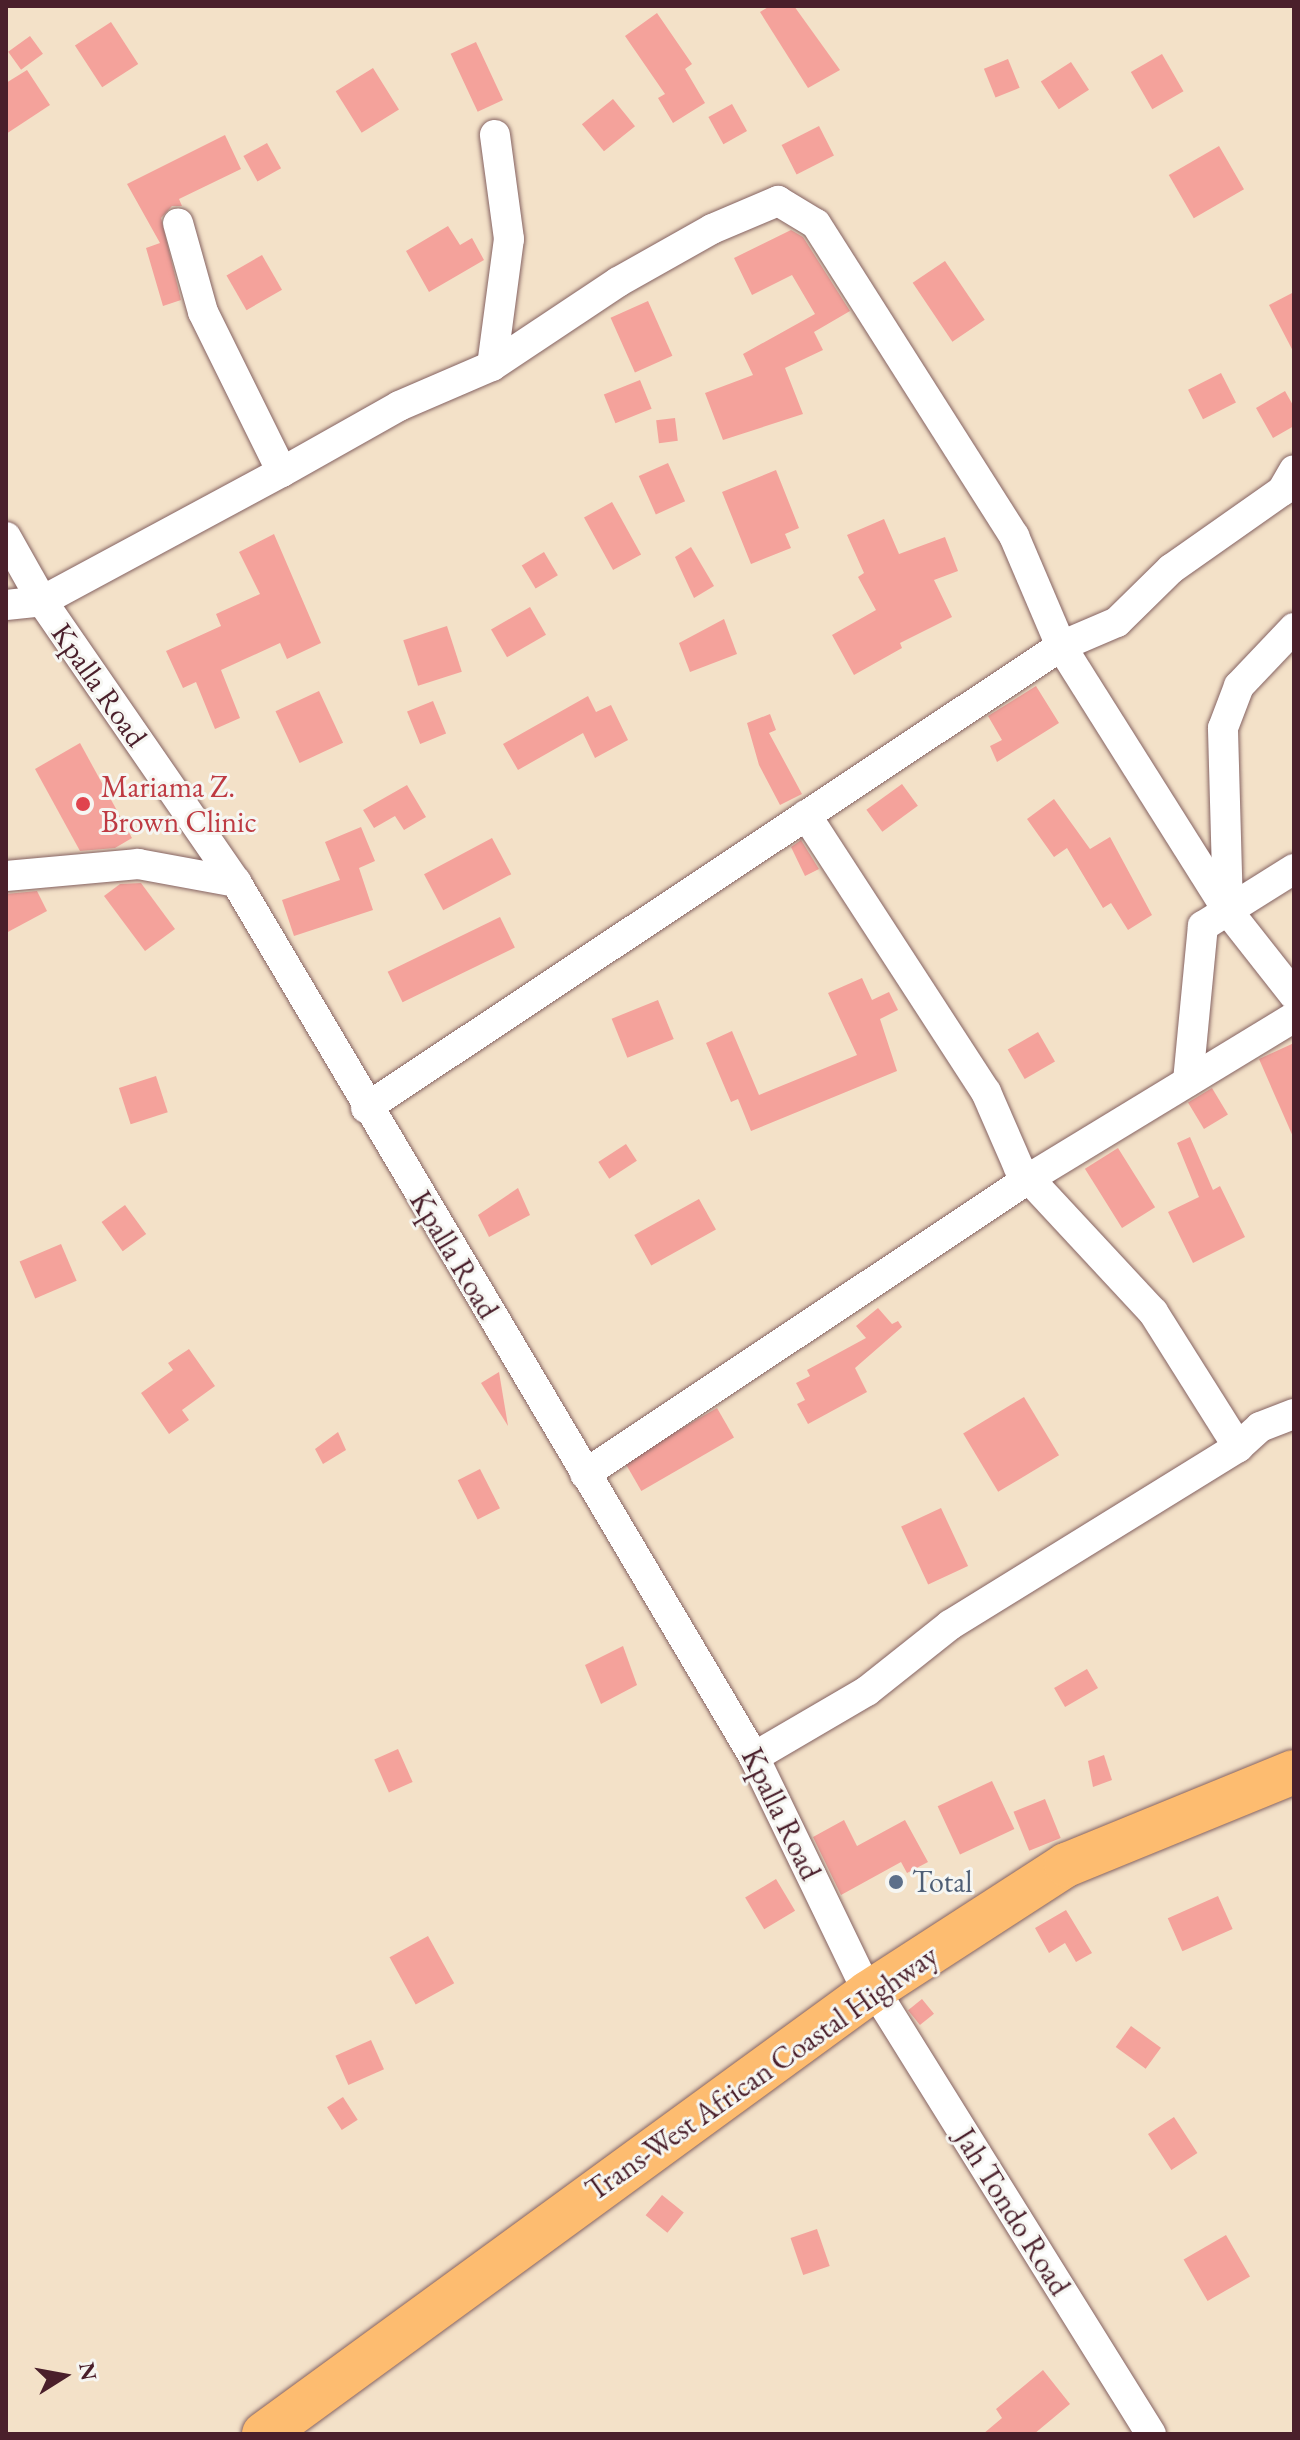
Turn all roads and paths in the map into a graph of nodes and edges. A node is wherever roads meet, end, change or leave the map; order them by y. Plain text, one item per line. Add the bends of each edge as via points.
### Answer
1 (495, 135) dead end
2 (178, 223) dead end
3 (492, 366) junction
4 (1294, 470) edge
5 (282, 472) junction
6 (6, 537) edge
7 (42, 601) junction
8 (6, 605) edge
9 (1294, 628) edge
10 (1061, 646) junction
11 (806, 815) junction
12 (1294, 869) edge
13 (6, 876) edge
14 (236, 882) junction
15 (1228, 911) junction
16 (1294, 995) edge
17 (1294, 1017) edge
18 (1188, 1081) junction
19 (366, 1108) junction
20 (1028, 1179) junction
21 (1294, 1414) edge
22 (1238, 1447) junction
23 (585, 1474) junction
24 (754, 1757) junction
25 (1294, 1772) edge
26 (871, 1991) junction
27 (264, 2434) edge
28 (1151, 2434) edge

1 - 3 street via 509,239
2 - 5 street via 203,312
3 - 5 street via 399,406
3 - 10 street via 618,282 712,229 778,201 816,224 1014,536
4 - 10 street via 1282,491 1171,569 1117,622
5 - 7 street
6 - 7 street, Kpalla Road
7 - 8 street
7 - 14 street, Kpalla Road
9 - 15 street via 1239,686 1223,728
10 - 11 street
10 - 15 street
11 - 19 street
11 - 20 street via 986,1092
12 - 15 street
13 - 14 street via 138,864
14 - 19 street, Kpalla Road
15 - 16 street
15 - 18 street via 1203,926
17 - 18 street
18 - 20 street
19 - 23 street, Kpalla Road
20 - 22 street via 1153,1312
20 - 23 street
21 - 22 street via 1260,1427
22 - 24 street via 950,1625 867,1691
23 - 24 street, Kpalla Road
24 - 26 street, Kpalla Road
25 - 26 highway, Trans-West African Coastal Highway via 1066,1865
26 - 27 highway, Trans-West African Coastal Highway
26 - 28 street, Jah Tondo Road

